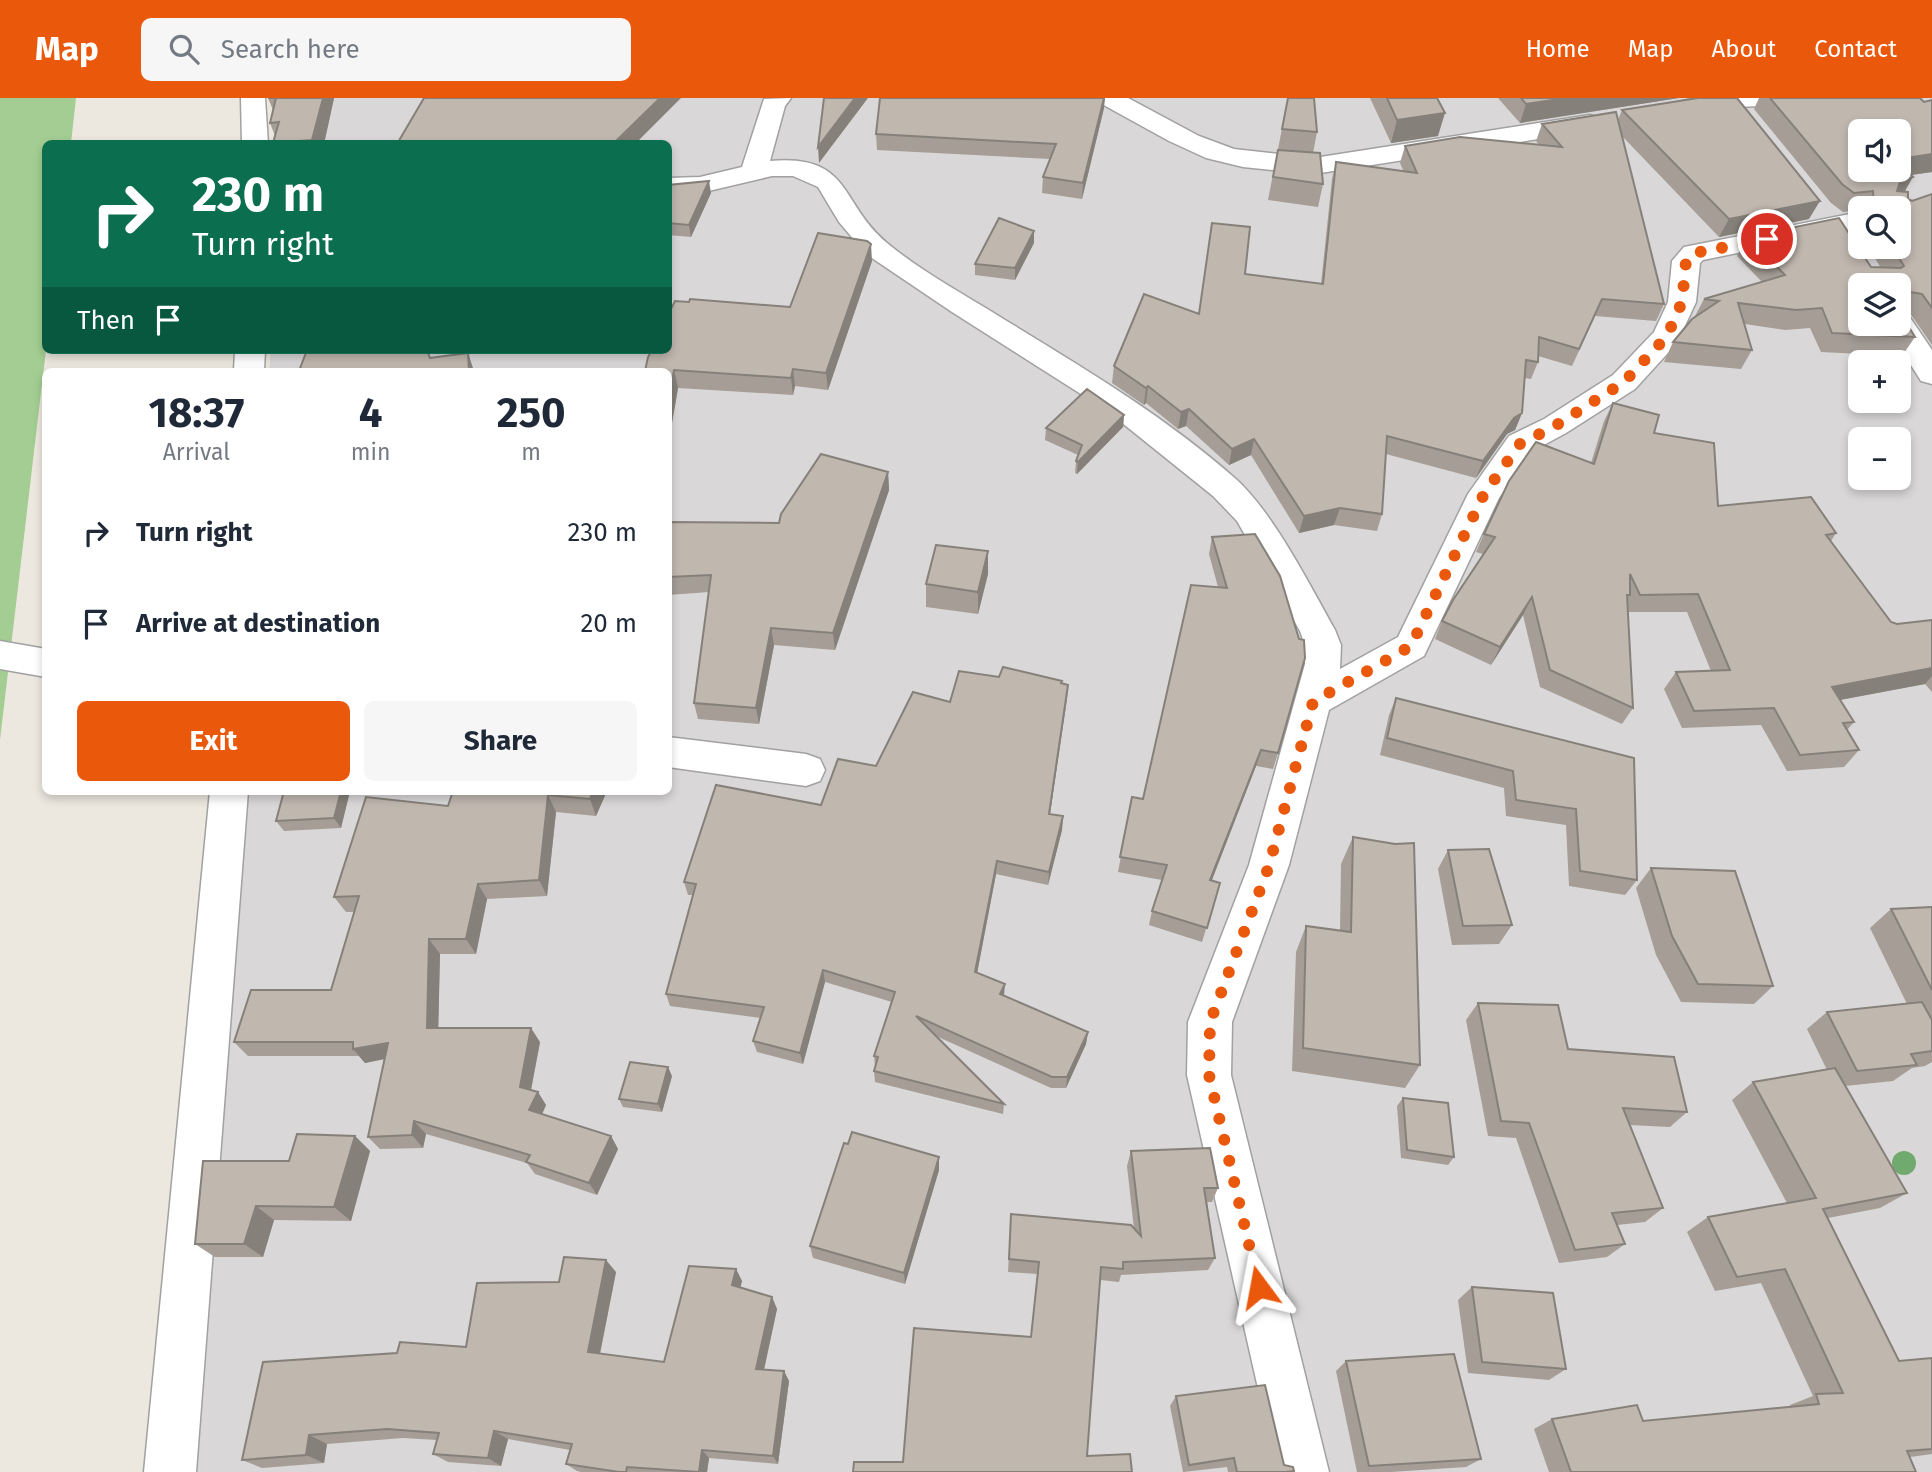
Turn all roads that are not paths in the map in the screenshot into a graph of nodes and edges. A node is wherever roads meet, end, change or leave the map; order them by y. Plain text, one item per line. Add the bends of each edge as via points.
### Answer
1 (253, 98) edge
2 (779, 98) edge
3 (1109, 98) edge
4 (1771, 98) edge
5 (1665, 111) edge
6 (1612, 120) edge
7 (255, 140) edge
8 (754, 172) junction
9 (672, 186) edge
10 (1811, 201) edge
11 (1848, 229) edge
12 (1848, 231) edge
13 (1908, 336) edge
14 (1932, 374) edge
15 (0, 655) edge
16 (42, 662) edge
17 (1313, 702) junction
18 (672, 753) edge
19 (806, 770) dead end
20 (229, 795) edge
21 (170, 1472) edge
22 (1303, 1472) edge

1 - 7 street
2 - 8 street via 773,104
3 - 6 street via 1203,147 1242,159 1314,166
4 - 5 street via 1739,110
8 - 9 street via 700,185
8 - 17 street via 794,168 828,182 876,248 1117,403 1238,500 1323,645
10 - 11 street
12 - 17 street via 1694,253 1686,261 1682,302 1667,336 1624,382 1520,444 1484,494 1411,646
13 - 14 street
15 - 16 street
17 - 22 street via 1269,866 1210,1022 1208,1047 1209,1075
18 - 19 street
20 - 21 street

